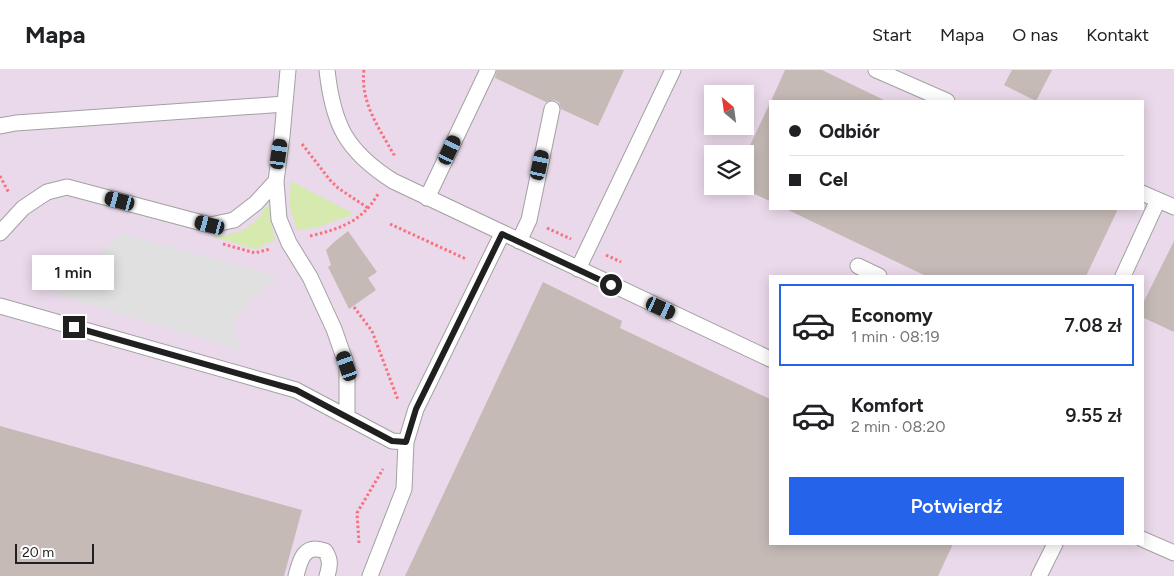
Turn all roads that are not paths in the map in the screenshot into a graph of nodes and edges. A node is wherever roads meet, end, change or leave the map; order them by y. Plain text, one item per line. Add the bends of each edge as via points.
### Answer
1 (288, 70) edge
2 (327, 70) edge
3 (488, 70) edge
4 (673, 70) edge
5 (876, 70) edge
6 (945, 100) edge
7 (285, 104) junction
8 (552, 109) dead end
9 (0, 126) edge
10 (276, 181) junction
11 (1144, 194) edge
12 (427, 198) junction
13 (1158, 200) junction
14 (1174, 207) edge
15 (0, 233) edge
16 (502, 234) junction
17 (519, 241) junction
18 (858, 266) dead end
19 (578, 269) junction
20 (877, 275) edge
21 (1123, 275) edge
22 (0, 306) edge
23 (769, 359) edge
24 (347, 416) junction
25 (406, 442) junction
26 (1144, 540) edge
27 (1054, 545) edge
28 (1174, 553) edge
29 (296, 576) edge
30 (327, 576) edge
31 (370, 576) edge
32 (1039, 576) edge

1 - 7 lane
2 - 12 lane via 333,107 343,134 352,147 386,176
3 - 12 lane
4 - 19 lane
5 - 6 lane
7 - 9 lane
7 - 10 lane
8 - 17 lane via 529,220
10 - 15 lane via 256,203 234,220 210,225 67,187 47,192 23,208
10 - 24 lane via 282,227 310,277 347,366
11 - 13 lane
12 - 16 lane
13 - 14 lane
13 - 21 lane
16 - 17 lane
16 - 25 lane via 416,409
17 - 19 lane
18 - 20 lane
19 - 23 lane
22 - 24 lane via 296,390
24 - 25 lane via 392,441
25 - 31 lane via 404,489
26 - 28 lane
27 - 32 lane
29 - 30 lane via 303,555 314,548 325,551 329,558

